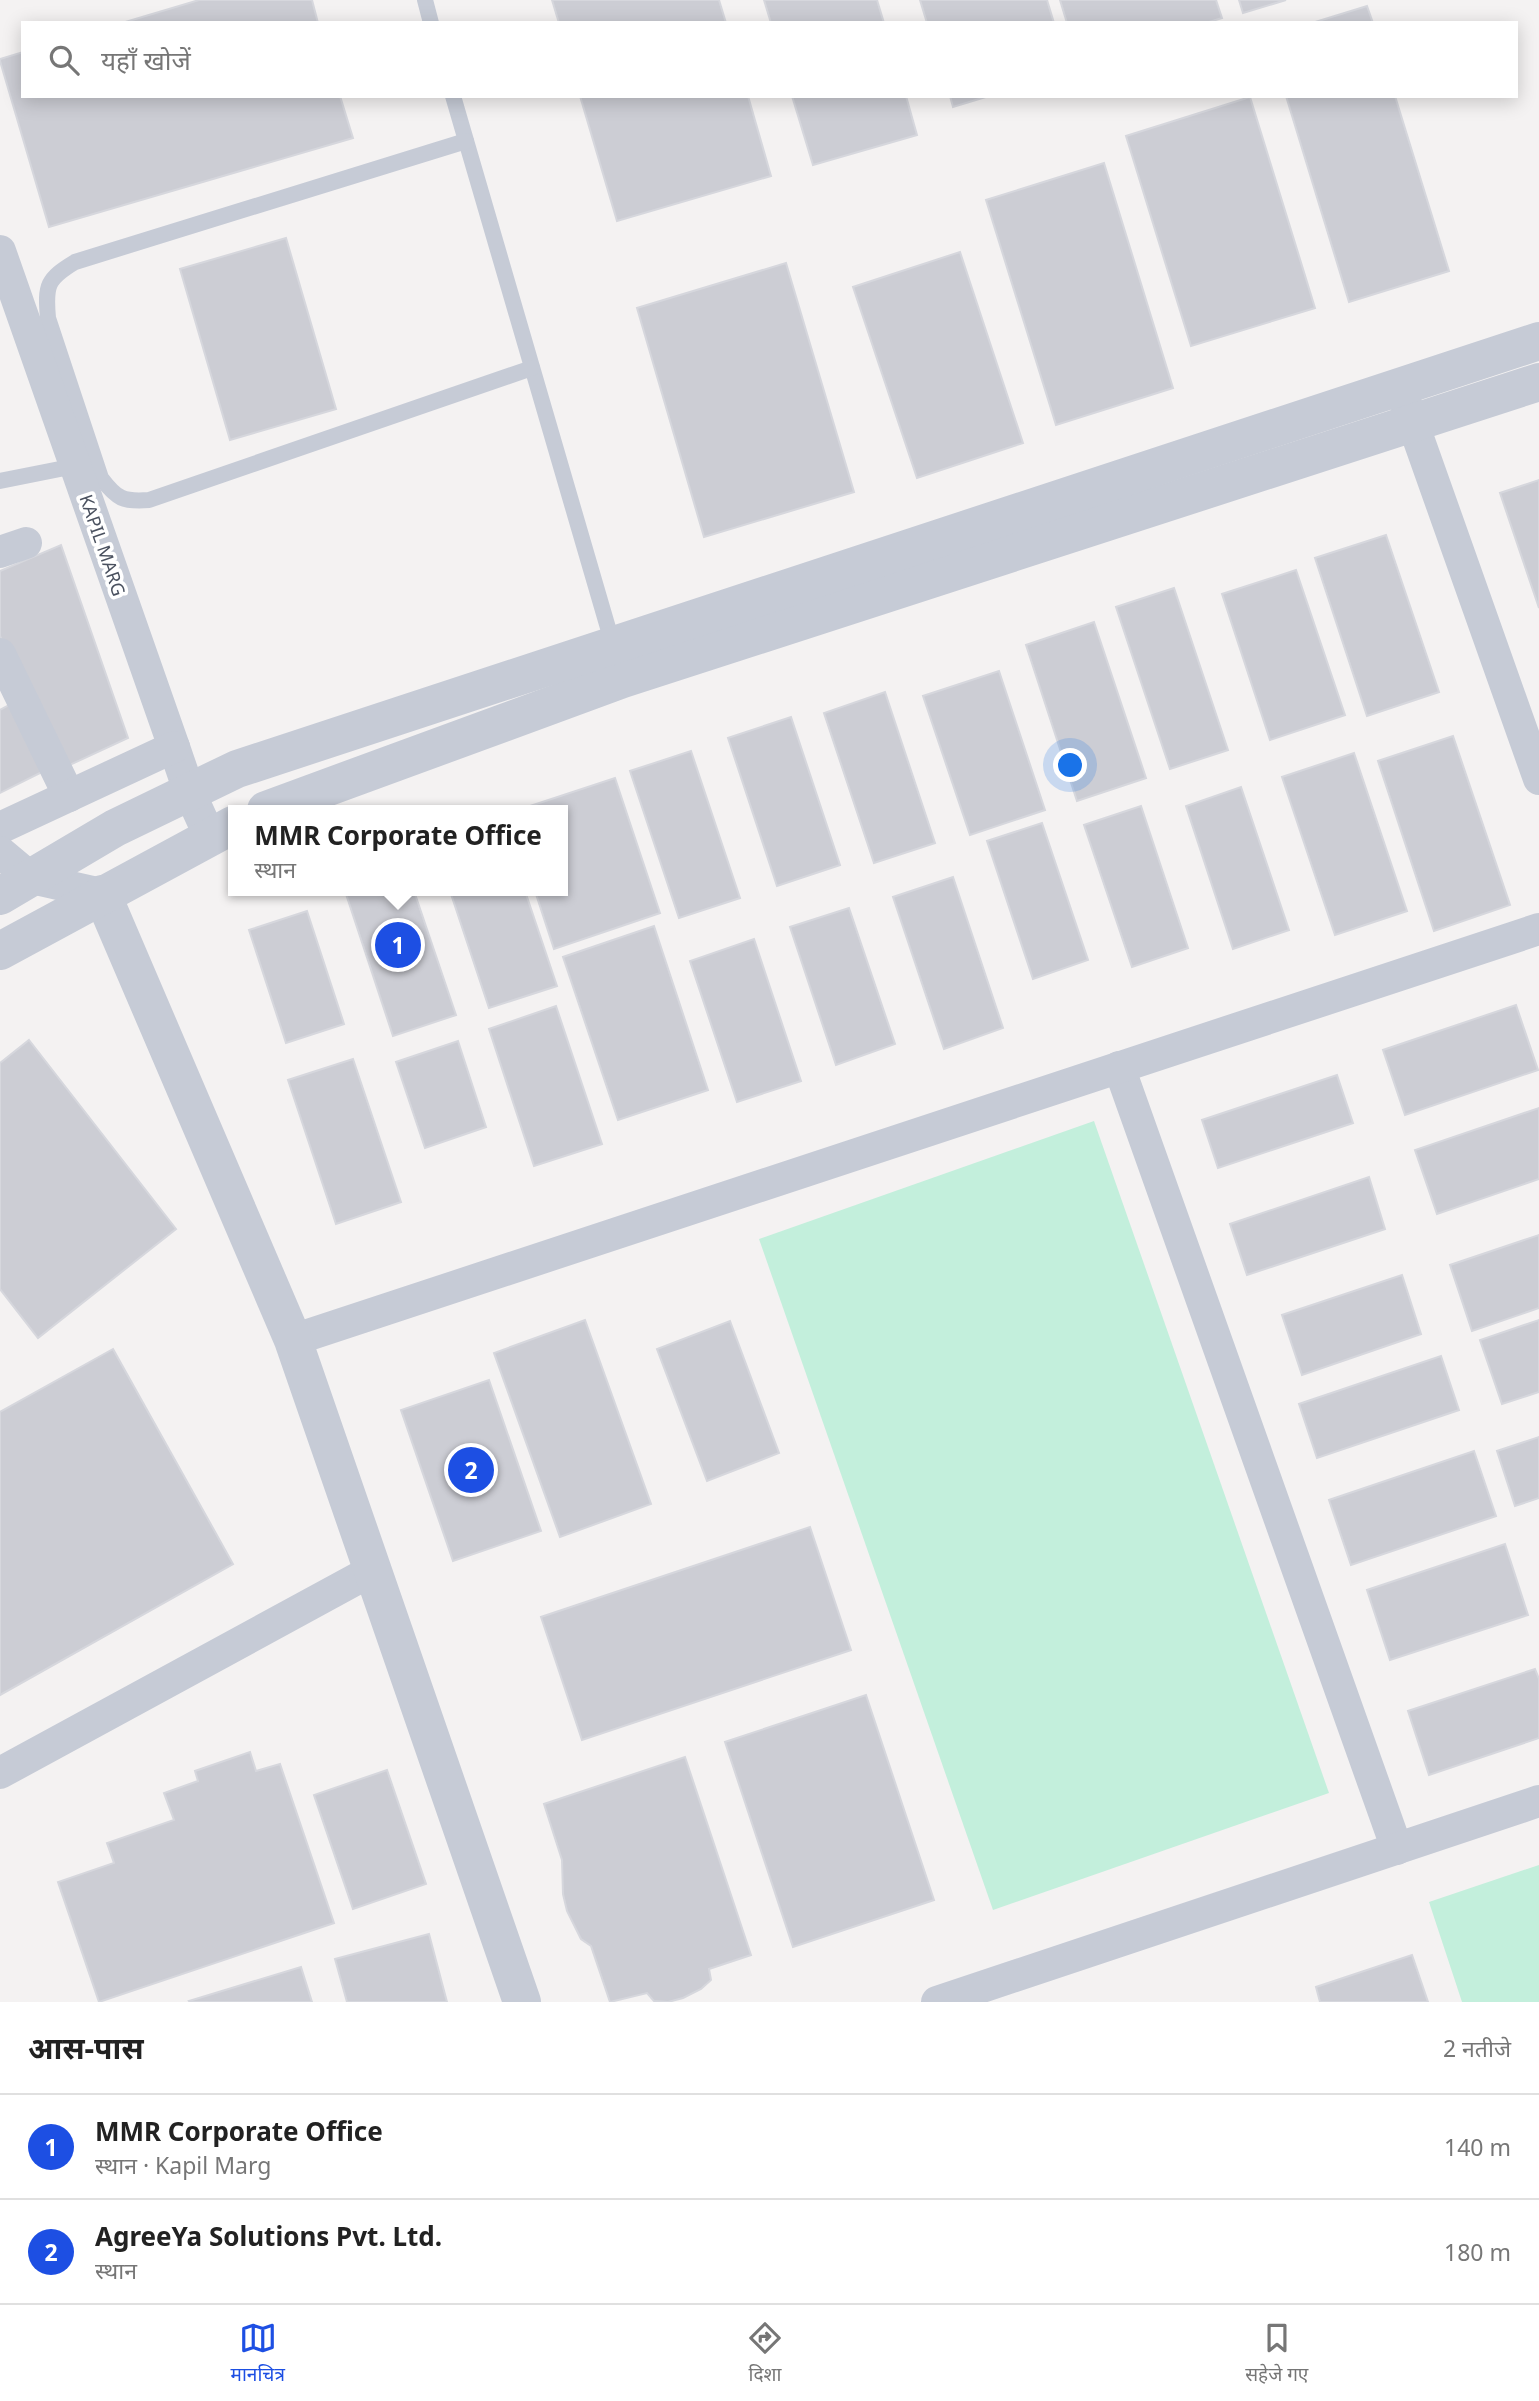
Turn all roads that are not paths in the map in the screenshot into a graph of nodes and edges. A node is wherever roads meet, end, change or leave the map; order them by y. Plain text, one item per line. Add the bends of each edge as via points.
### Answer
1 (425, 0) edge
2 (430, 21) edge
3 (454, 98) edge
4 (466, 141) junction
5 (0, 251) edge
6 (1539, 341) edge
7 (532, 368) junction
8 (1539, 382) edge
9 (1400, 387) junction
10 (1413, 424) junction
11 (75, 466) junction
12 (0, 481) edge
13 (0, 654) edge
14 (617, 662) junction
15 (174, 747) junction
16 (1539, 779) edge
17 (189, 791) junction
18 (69, 796) junction
19 (278, 805) edge
20 (0, 828) edge
21 (222, 831) edge
22 (0, 852) edge
23 (15, 887) edge
24 (102, 894) junction
25 (1539, 929) edge
26 (0, 951) edge
27 (1119, 1068) junction
28 (293, 1340) junction
29 (373, 1570) junction
30 (0, 1773) edge
31 (1539, 1801) edge
32 (1397, 1849) junction
33 (523, 2002) edge
34 (937, 2002) edge

1 - 2 lane
3 - 4 lane
4 - 7 lane
4 - 7 lane via 75,262 54,275 46,295 48,318 101,478 113,494 130,502 149,500
5 - 11 street, KAPIL MARG
6 - 9 street
7 - 14 lane
8 - 10 street
9 - 10 street
9 - 14 street
10 - 14 street
10 - 16 street
11 - 12 lane
11 - 15 street, KAPIL MARG
13 - 18 street
14 - 17 street via 237,769
14 - 19 street
15 - 17 street, KAPIL MARG
15 - 18 street
17 - 21 street, KAPIL MARG
17 - 23 street
18 - 20 street
21 - 24 street
22 - 23 street
23 - 24 street
24 - 26 street
24 - 28 street
25 - 27 street
27 - 28 street
27 - 32 street
28 - 29 street
29 - 30 street
29 - 33 street
31 - 32 street
32 - 34 street

